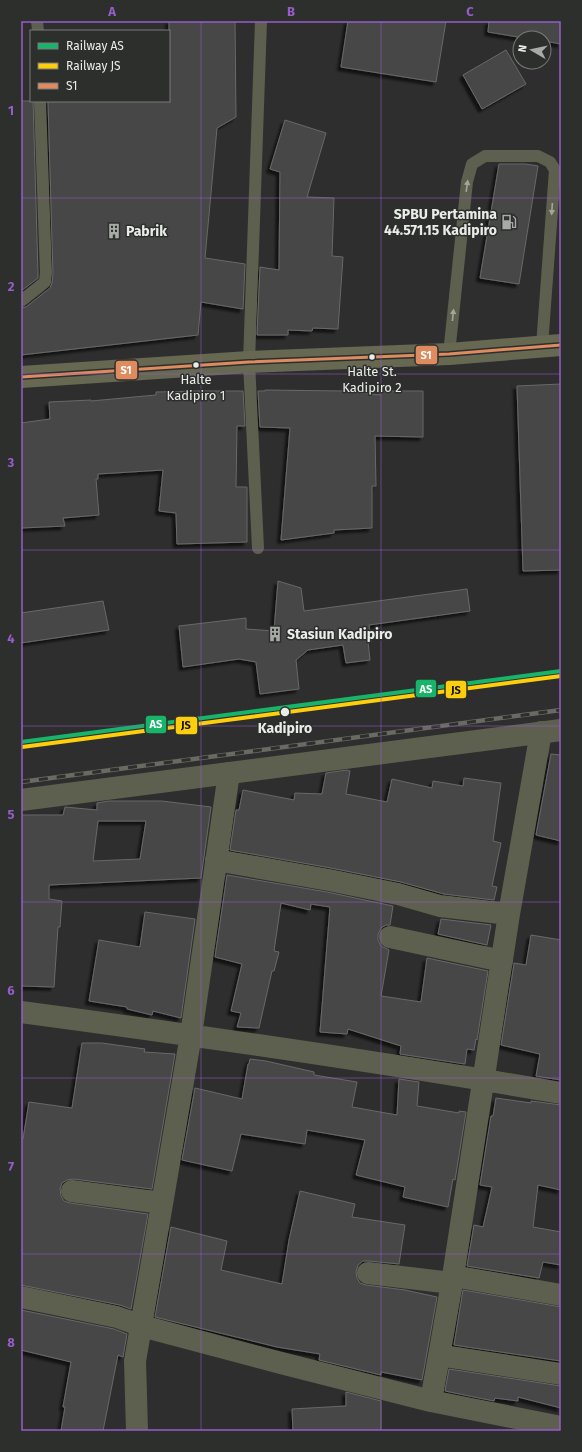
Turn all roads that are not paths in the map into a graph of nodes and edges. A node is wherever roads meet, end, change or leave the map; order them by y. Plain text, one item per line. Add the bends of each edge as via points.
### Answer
1 (261, 21) edge
2 (40, 102) edge
3 (21, 301) edge
4 (551, 346) edge
5 (449, 354) junction
6 (249, 362) junction
7 (21, 377) edge
8 (258, 548) dead end
9 (551, 731) edge
10 (229, 772) junction
11 (21, 800) edge
12 (216, 860) junction
13 (509, 914) junction
14 (390, 937) dead end
15 (502, 961) junction
16 (21, 1013) edge
17 (191, 1035) junction
18 (484, 1080) junction
19 (561, 1094) edge
20 (72, 1191) dead end
21 (162, 1203) junction
22 (368, 1273) dead end
23 (456, 1280) junction
24 (561, 1295) edge
25 (21, 1297) edge
26 (142, 1326) junction
27 (444, 1356) dead end
28 (561, 1374) edge
29 (431, 1401) junction
30 (561, 1427) edge
31 (137, 1431) edge

1 - 6 lane
2 - 3 lane via 46,272 45,282
4 - 5 main road
5 -> 4 lane via 467,182 472,164 485,156 538,156 550,162 555,170
5 - 6 main road
6 - 7 main road
6 - 8 lane
9 - 10 street
9 - 13 street
10 - 11 street
10 - 12 street
12 - 13 street via 367,887 440,906
12 - 17 street
13 - 15 street
14 - 15 street
15 - 18 street
16 - 17 street
17 - 18 street
17 - 21 street
18 - 19 street
18 - 23 street
20 - 21 street
21 - 26 street
22 - 23 street
23 - 24 street
23 - 29 street
25 - 26 street via 117,1317
26 - 29 street
26 - 31 street via 135,1361
27 - 28 street
29 - 30 street

